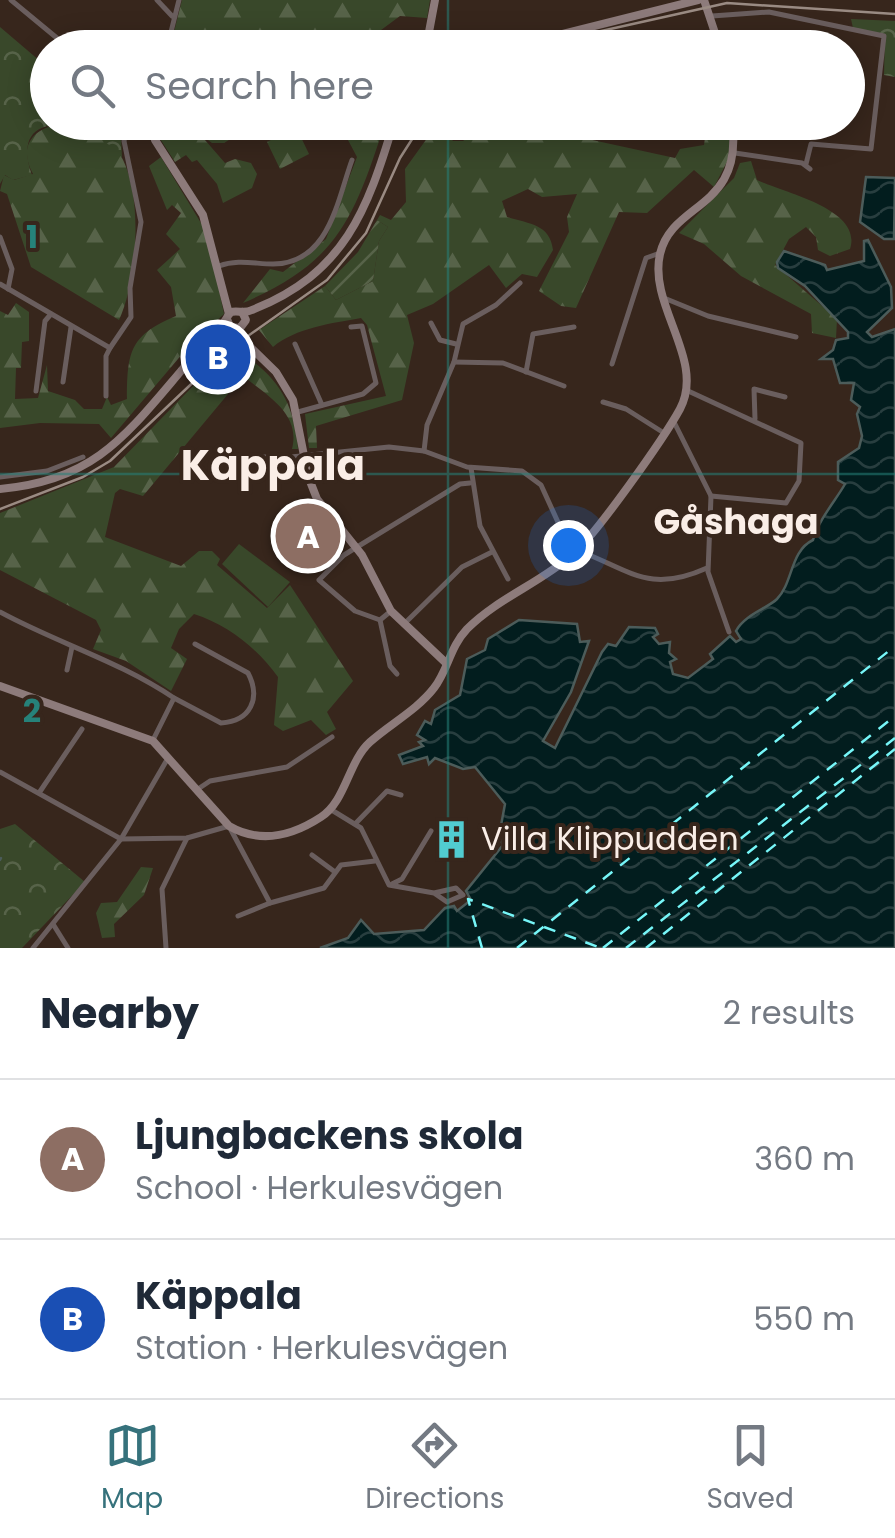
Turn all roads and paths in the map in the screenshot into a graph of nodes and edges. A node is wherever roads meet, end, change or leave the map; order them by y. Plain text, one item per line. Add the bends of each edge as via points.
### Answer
1 (11, 0) edge
2 (157, 0) edge
3 (179, 0) edge
4 (435, 0) edge
5 (701, 0) edge
6 (712, 16) junction
7 (173, 19) junction
8 (47, 30) edge
9 (171, 30) edge
10 (430, 30) edge
11 (580, 30) edge
12 (716, 30) edge
13 (856, 30) edge
14 (865, 32) edge
15 (124, 140) edge
16 (155, 140) edge
17 (388, 140) edge
18 (733, 140) edge
19 (734, 153) junction
20 (352, 160) dead end
21 (0, 237) edge
22 (660, 253) junction
23 (219, 266) junction
24 (520, 283) dead end
25 (0, 284) edge
26 (8, 289) junction
27 (664, 298) junction
28 (273, 299) junction
29 (51, 314) junction
30 (234, 314) junction
31 (245, 323) junction
32 (432, 323) dead end
33 (71, 326) junction
34 (351, 327) dead end
35 (574, 327) dead end
36 (234, 330) junction
37 (796, 337) dead end
38 (210, 338) junction
39 (295, 344) dead end
40 (456, 344) junction
41 (110, 348) junction
42 (255, 351) junction
43 (196, 353) junction
44 (454, 362) junction
45 (612, 364) dead end
46 (526, 372) junction
47 (63, 382) dead end
48 (564, 386) dead end
49 (686, 390) junction
50 (36, 391) dead end
51 (106, 396) dead end
52 (786, 397) dead end
53 (604, 402) dead end
54 (322, 405) junction
55 (298, 412) junction
56 (755, 419) junction
57 (674, 420) junction
58 (664, 433) junction
59 (424, 451) junction
60 (304, 456) junction
61 (83, 457) dead end
62 (220, 457) dead end
63 (0, 466) edge
64 (471, 468) junction
65 (2, 477) edge
66 (470, 482) junction
67 (0, 489) edge
68 (711, 496) junction
69 (355, 547) junction
70 (492, 552) junction
71 (575, 552) junction
72 (707, 568) junction
73 (508, 579) dead end
74 (391, 611) junction
75 (0, 612) edge
76 (380, 620) junction
77 (404, 624) junction
78 (729, 632) dead end
79 (196, 644) dead end
80 (72, 647) junction
81 (446, 663) junction
82 (67, 670) dead end
83 (397, 674) dead end
84 (0, 686) edge
85 (174, 698) junction
86 (82, 730) dead end
87 (332, 736) dead end
88 (153, 741) junction
89 (169, 756) junction
90 (0, 772) edge
91 (198, 789) junction
92 (39, 793) junction
93 (401, 795) dead end
94 (330, 809) junction
95 (356, 823) junction
96 (230, 827) junction
97 (431, 831) dead end
98 (187, 838) junction
99 (122, 839) junction
100 (312, 855) dead end
101 (375, 861) junction
102 (335, 872) junction
103 (389, 885) junction
104 (434, 893) junction
105 (270, 903) junction
106 (238, 916) dead end
107 (53, 924) junction
108 (32, 948) edge
109 (68, 948) edge
110 (166, 948) edge

1 - 8 street
2 - 7 street
3 - 7 street
4 - 10 street
5 - 6 street
5 - 11 street
6 - 12 street
6 - 13 street via 770,12
7 - 9 street
14 - 19 street via 884,36 871,148 811,144 808,166
15 - 41 street via 142,216 132,308
16 - 23 street via 204,214
17 - 28 street via 350,237 320,270
18 - 19 street
19 - 22 street via 724,181
20 - 23 street via 328,228 312,250 285,264
21 - 26 street via 12,269
22 - 27 street
22 - 45 street via 646,258
23 - 30 street
24 - 40 street via 496,306 469,318
25 - 26 street
26 - 29 street
27 - 37 street
27 - 49 street
28 - 30 street
28 - 31 street
29 - 33 street
29 - 50 street
30 - 31 street
30 - 36 street
30 - 38 street
31 - 36 street
31 - 42 street
32 - 40 street via 440,340
33 - 41 street
33 - 47 street
34 - 54 street via 362,326 376,383 363,394
35 - 46 street via 533,334
36 - 38 street
36 - 42 street
36 - 43 street
38 - 43 street
39 - 54 street
40 - 44 street
41 - 51 street
42 - 55 street
43 - 67 street via 106,454 52,479
44 - 46 street via 487,361
44 - 59 street via 427,425
46 - 48 street
49 - 56 street
49 - 57 street
52 - 56 street via 754,389
53 - 58 street
54 - 55 street
55 - 60 street
56 - 68 street via 801,443 799,481 790,498 781,506
57 - 58 street
57 - 68 street
58 - 71 street
59 - 60 street via 389,447
59 - 64 street
60 - 62 street
60 - 69 street via 314,492
61 - 65 street
63 - 65 street
64 - 66 street
64 - 71 street via 533,476
66 - 69 street
66 - 70 street
68 - 72 street
69 - 74 street
69 - 76 street via 319,582 355,611
70 - 73 street
70 - 77 street via 462,567
71 - 72 street via 658,582
71 - 81 street via 478,620
72 - 78 street
74 - 76 street
74 - 77 street
75 - 80 street
76 - 83 street
77 - 81 street
79 - 85 street via 248,672 256,696 242,718 221,723
80 - 82 street
80 - 85 street
81 - 94 street via 430,693 361,752
84 - 88 street
85 - 88 street
86 - 92 street
87 - 91 street via 287,767
88 - 89 street
89 - 91 street
89 - 99 street
90 - 92 street
91 - 96 street
92 - 99 street
93 - 95 street via 387,791
94 - 95 street
94 - 96 street via 270,838
95 - 101 street
96 - 98 street
96 - 105 street
97 - 103 street via 402,879
98 - 99 street
98 - 110 street via 162,889
99 - 107 street
100 - 102 street
101 - 102 street via 345,864
101 - 103 street
102 - 105 street via 324,888
103 - 104 street
104 - 104 street via 447,902 463,894 456,888
105 - 106 street
107 - 108 street
107 - 109 street

